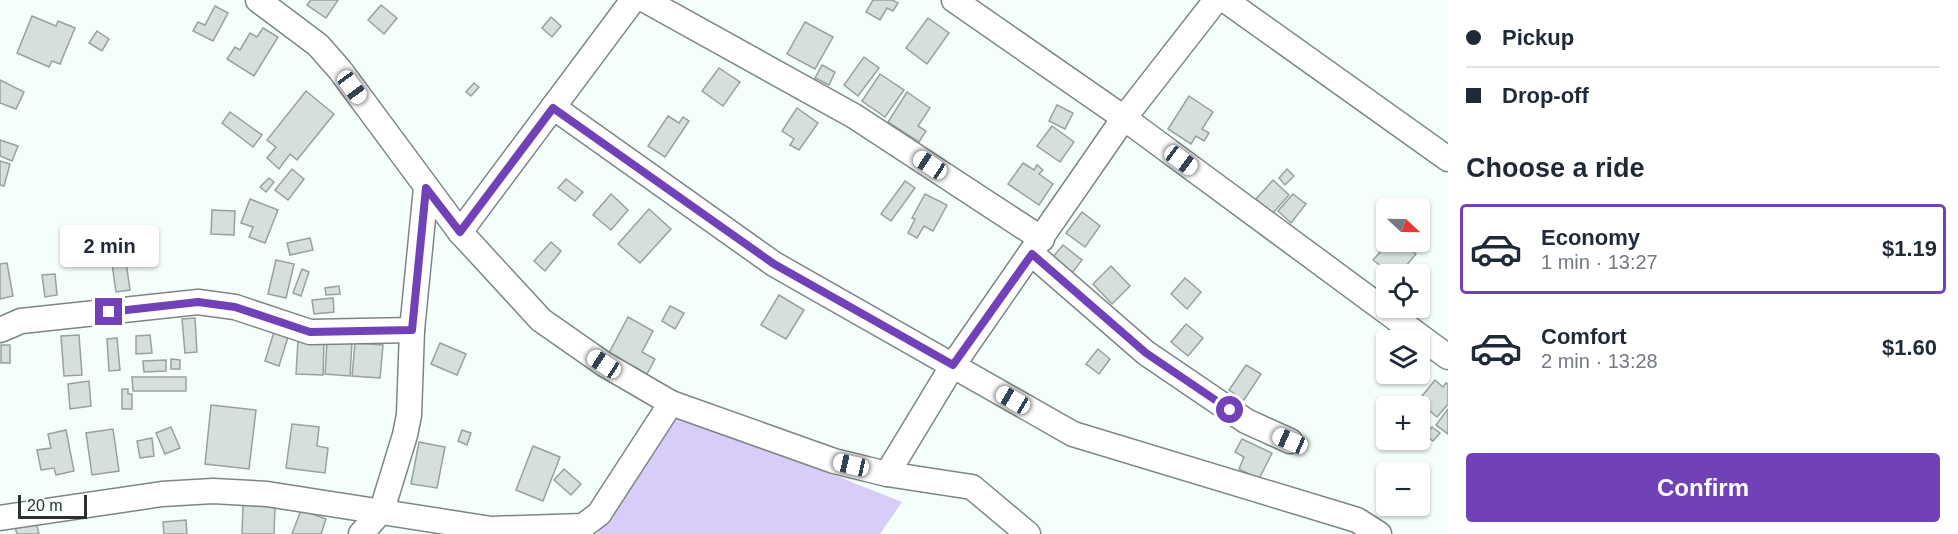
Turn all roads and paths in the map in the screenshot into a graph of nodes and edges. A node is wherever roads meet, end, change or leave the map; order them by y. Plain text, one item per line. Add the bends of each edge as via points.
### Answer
1 (258, 0) edge
2 (633, 0) edge
3 (645, 0) edge
4 (954, 0) edge
5 (1216, 0) edge
6 (1225, 0) edge
7 (553, 108) junction
8 (1124, 118) junction
9 (1448, 159) edge
10 (426, 188) junction
11 (460, 232) junction
12 (1037, 246) junction
13 (0, 330) edge
14 (412, 330) junction
15 (1448, 357) edge
16 (953, 365) junction
17 (671, 403) junction
18 (1290, 441) dead end
19 (887, 474) junction
20 (382, 510) junction
21 (0, 518) edge
22 (490, 531) edge
23 (362, 534) edge
24 (1028, 534) edge
25 (1378, 534) edge

1 - 10 street via 318,45
2 - 7 street
3 - 12 street via 854,116
4 - 8 street
5 - 8 street
6 - 9 street
7 - 11 street
7 - 16 street via 774,264
8 - 12 street
8 - 15 street
10 - 11 street
10 - 14 street
11 - 17 street via 541,320
12 - 16 street
12 - 18 street via 1146,353 1246,421
13 - 14 street via 21,321 198,302 241,308 310,332
14 - 20 street via 409,415
16 - 19 street
16 - 25 street via 1073,434 1347,517
17 - 19 street via 834,461
17 - 22 street via 591,522 583,526
19 - 24 street via 972,487
20 - 21 street via 267,494 213,491 162,494
20 - 22 street
20 - 23 street

